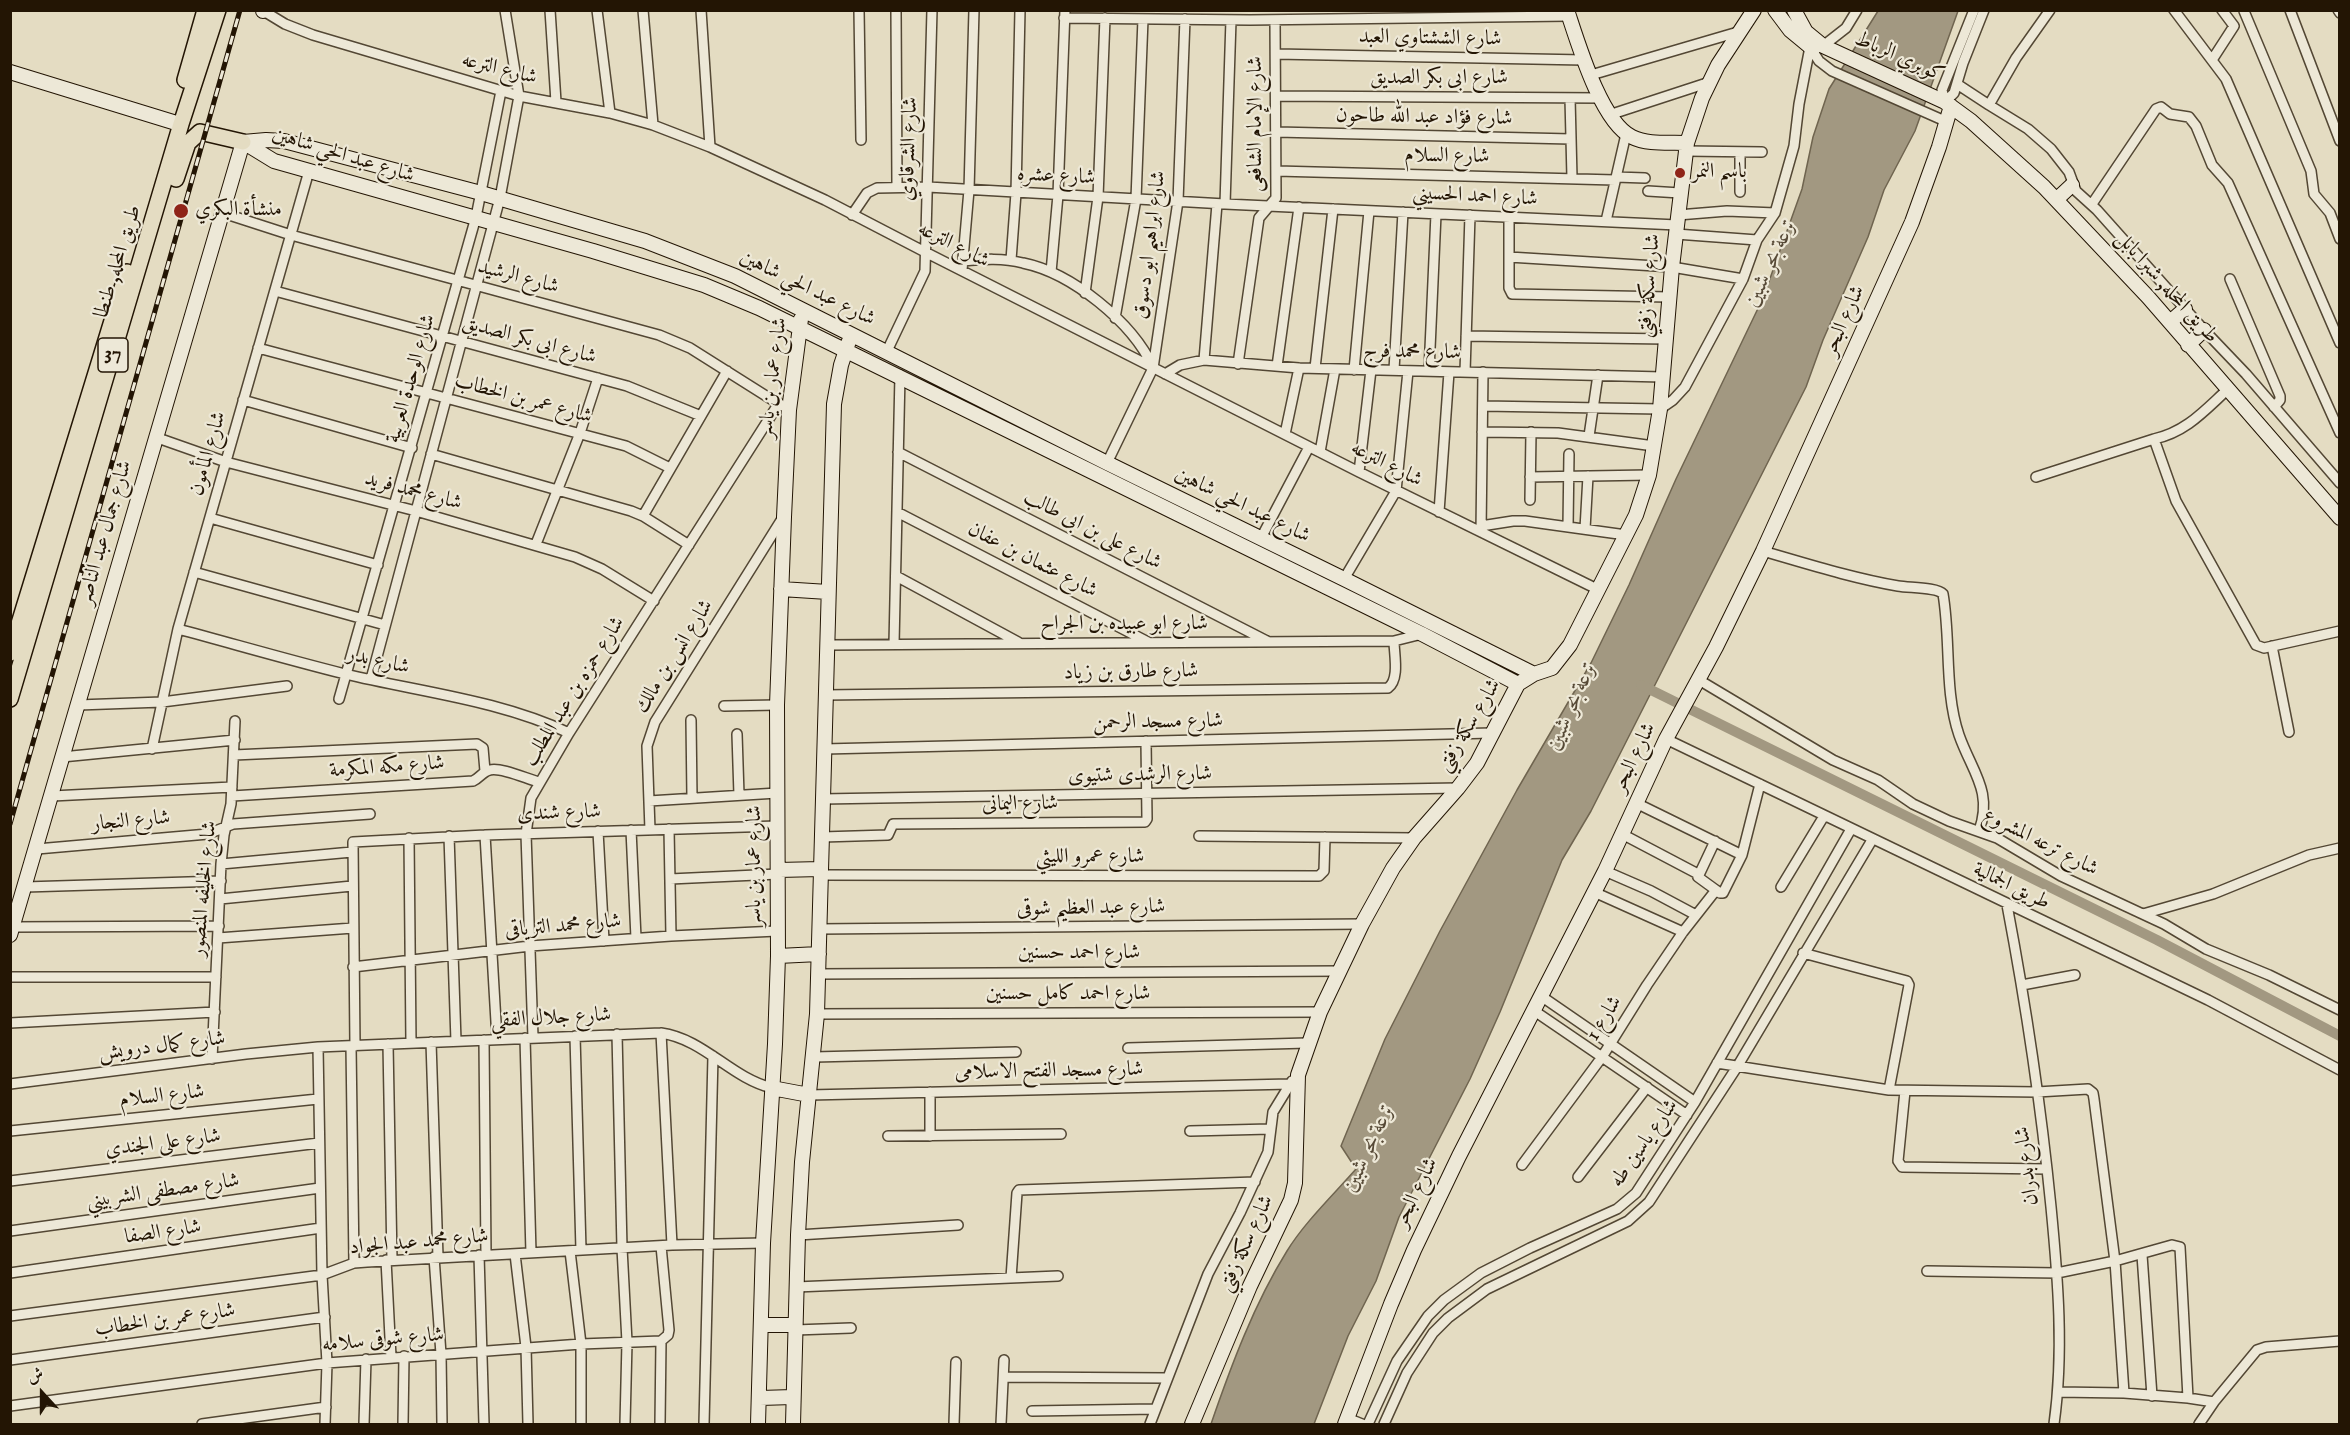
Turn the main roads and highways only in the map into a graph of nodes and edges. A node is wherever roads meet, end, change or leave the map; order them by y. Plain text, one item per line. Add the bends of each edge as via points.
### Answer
1 (205, 10) edge
2 (218, 10) edge
3 (1774, 10) edge
4 (1794, 10) edge
5 (1754, 11) edge
6 (1568, 13) edge
7 (1828, 50) junction
8 (10, 72) edge
9 (1943, 102) junction
10 (173, 122) junction
11 (243, 142) junction
12 (1686, 147) junction
13 (160, 201) junction
14 (804, 309) junction
15 (799, 327) junction
16 (851, 334) junction
17 (846, 349) junction
18 (2340, 518) edge
19 (781, 589) junction
20 (828, 592) junction
21 (10, 653) edge
22 (1534, 674) junction
23 (1518, 684) junction
24 (10, 699) edge
25 (778, 872) junction
26 (821, 872) junction
27 (12, 931) edge
28 (819, 954) junction
29 (778, 956) junction
30 (772, 1088) junction
31 (809, 1095) junction
32 (762, 1325) junction
33 (795, 1328) junction
34 (793, 1397) junction
35 (760, 1398) junction
36 (1346, 1421) edge
37 (758, 1425) edge
38 (793, 1425) edge
39 (1192, 1425) edge

1 - 10 main road, طريق المحله, طنطا / 37
2 - 13 main road, طريق المحله, طنطا / 37
3 - 7 main road via 1790,30
4 - 7 main road via 1806,32
5 - 12 main road, شارع سكة زفتي via 1710,82
6 - 12 main road via 1609,115 1626,134
7 - 9 main road, كوبري الرباط
8 - 10 main road
9 - 18 main road, طريق المحله, شبرا بابل via 2065,192 2197,337 2227,390
9 - 36 main road, شارع البحر via 1939,147 1912,222 1763,551 1414,1250
10 - 21 main road, طريق المحله, طنطا / 37
11 - 13 main road via 200,132 194,136 169,195
11 - 14 main road, شارع عبد الحي شاهين via 284,141 645,241 735,276
11 - 15 main road, شارع عبد الحي شاهين via 273,161 704,285
11 - 27 main road, شارع جمال عبد الناصر
12 - 22 main road, شارع سكة زفتي via 1660,409 1649,475 1626,535 1561,657 1552,668
13 - 24 main road, طريق المحله, طنطا / 37
14 - 15 main road, شارع عمار بن ياسر
14 - 16 main road, شارع عبد الحي شاهين
15 - 17 main road, شارع عبد الحي شاهين
15 - 19 main road, شارع عمار بن ياسر via 784,407
16 - 17 main road
16 - 22 main road, شارع عبد الحي شاهين
17 - 20 main road via 834,404
17 - 23 main road, شارع عبد الحي شاهين
19 - 20 main road
19 - 25 main road, شارع عمار بن ياسر
20 - 26 main road
22 - 23 main road, شارع سكة زفتي
23 - 39 main road, شارع سكة زفتي via 1477,763 1392,868 1320,1012 1294,1080 1291,1200
25 - 26 main road
25 - 29 main road, شارع عمار بن ياسر
26 - 28 main road
28 - 29 main road
28 - 31 main road
29 - 30 main road, شارع عمار بن ياسر
30 - 31 main road
30 - 32 main road, شارع عمار بن ياسر
31 - 33 main road
32 - 33 main road
32 - 35 main road, شارع عمار بن ياسر
33 - 34 main road
34 - 35 main road
34 - 38 main road
35 - 37 main road, شارع عمار بن ياسر

